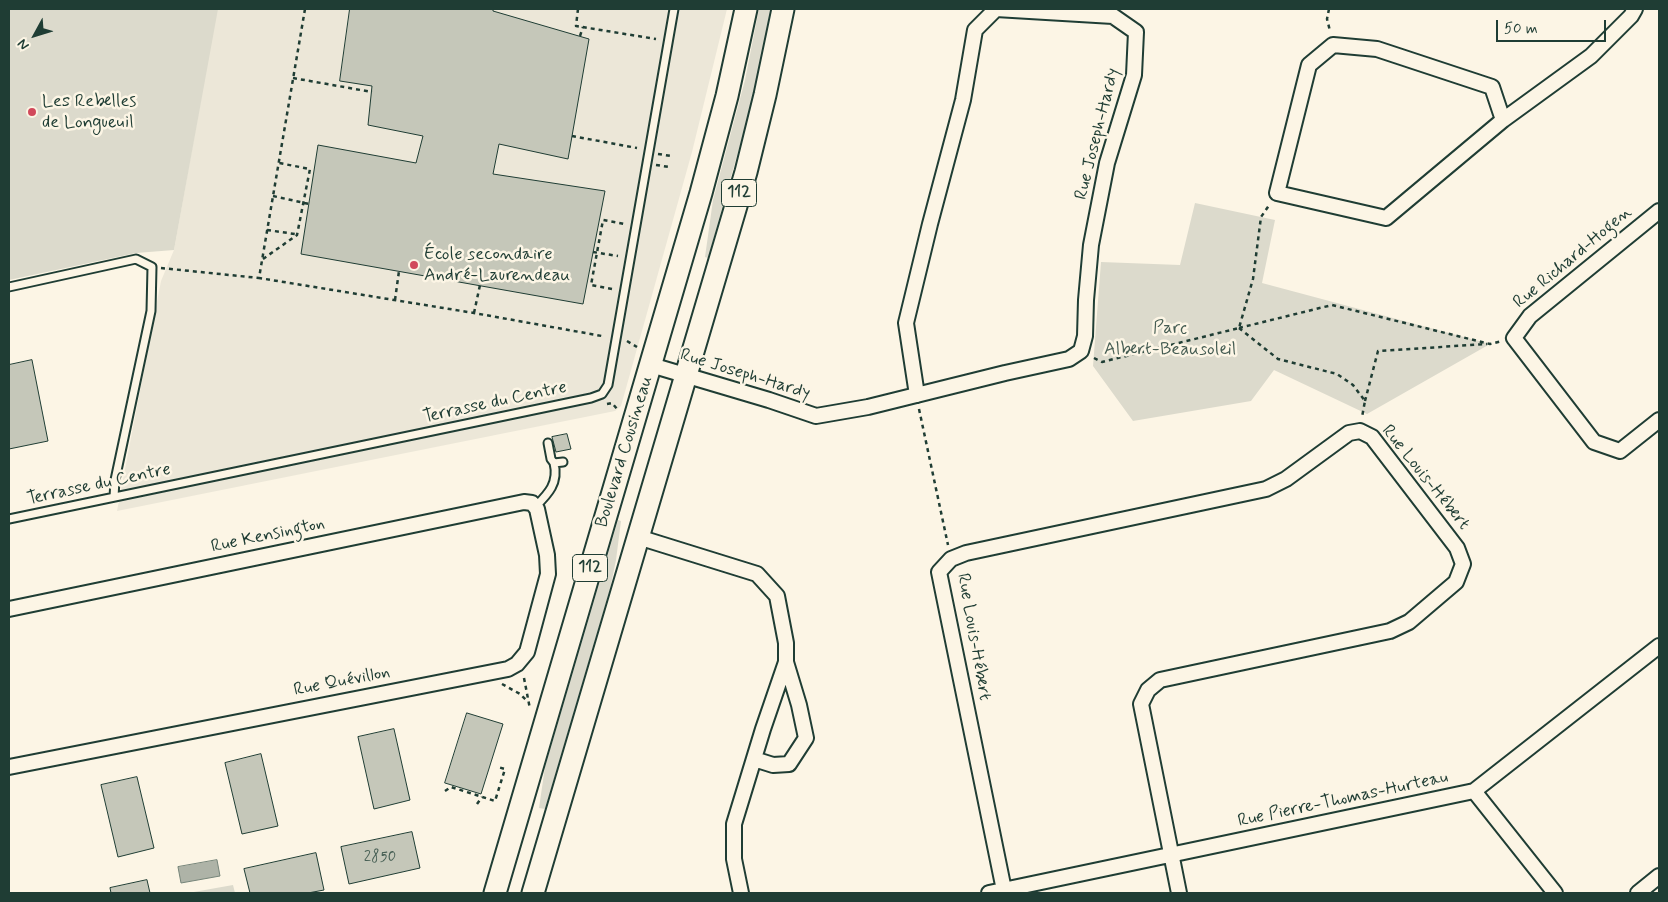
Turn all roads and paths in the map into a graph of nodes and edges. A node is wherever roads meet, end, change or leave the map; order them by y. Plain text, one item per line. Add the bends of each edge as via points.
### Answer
1 (305, 9) edge
2 (578, 9) edge
3 (674, 9) edge
4 (746, 9) edge
5 (783, 9) edge
6 (1329, 9) edge
7 (1635, 9) edge
8 (583, 27) junction
9 (580, 36) dead end
10 (656, 39) dead end
11 (1333, 45) junction
12 (293, 78) junction
13 (372, 92) dead end
14 (1503, 120) junction
15 (572, 136) dead end
16 (637, 148) dead end
17 (279, 163) junction
18 (1277, 193) junction
19 (273, 196) junction
20 (303, 204) junction
21 (309, 204) dead end
22 (1659, 211) edge
23 (624, 224) dead end
24 (267, 230) junction
25 (297, 235) junction
26 (595, 252) junction
27 (618, 256) dead end
28 (262, 260) junction
29 (152, 267) junction
30 (399, 271) dead end
31 (259, 278) junction
32 (587, 284) dead end
33 (592, 285) junction
34 (480, 286) dead end
35 (9, 287) edge
36 (612, 289) dead end
37 (395, 300) junction
38 (474, 313) junction
39 (1239, 328) junction
40 (602, 336) dead end
41 (1514, 338) junction
42 (627, 341) dead end
43 (1490, 344) junction
44 (1081, 352) junction
45 (646, 357) junction
46 (686, 375) junction
47 (917, 395) junction
48 (1365, 401) junction
49 (613, 405) dead end
50 (622, 412) dead end
51 (1659, 420) edge
52 (1360, 431) junction
53 (548, 443) dead end
54 (563, 462) dead end
55 (554, 464) junction
56 (114, 497) junction
57 (535, 506) junction
58 (9, 519) edge
59 (638, 537) junction
60 (951, 559) junction
61 (9, 609) edge
62 (1659, 646) edge
63 (786, 662) junction
64 (524, 678) dead end
65 (502, 684) dead end
66 (529, 703) junction
67 (530, 712) dead end
68 (754, 759) junction
69 (9, 767) edge
70 (498, 767) dead end
71 (500, 788) junction
72 (505, 790) dead end
73 (445, 791) dead end
74 (1474, 791) junction
75 (482, 797) junction
76 (476, 804) dead end
77 (1172, 856) junction
78 (1659, 876) edge
79 (1004, 890) junction
80 (495, 893) edge
81 (533, 893) edge
82 (741, 893) edge
83 (989, 893) edge
84 (1179, 893) edge
85 (1555, 893) edge
86 (1638, 893) edge

1 - 12 path
2 - 8 path via 576,26
3 - 56 lane, Terrasse du Centre via 605,391 591,398
4 - 45 main road, Boulevard Cousineau / 112 via 721,121
5 - 46 main road, Boulevard Cousineau / 112 via 751,154
6 - 11 path via 1327,19
7 - 14 street via 1591,56
8 - 9 path
8 - 10 path
11 - 14 street via 1377,49 1492,87
11 - 18 street via 1309,65
12 - 13 path
12 - 17 path
14 - 18 street via 1386,218
15 - 16 path
17 - 19 path
17 - 20 path via 310,169
18 - 39 path via 1261,217 1253,278
19 - 20 path
19 - 24 path
20 - 21 path
20 - 25 path
22 - 41 street, Rue Richard-Hogen via 1530,316
23 - 26 path via 601,220
24 - 25 path
24 - 28 path
25 - 28 path
26 - 27 path
26 - 33 path
28 - 31 path
29 - 31 path
29 - 35 lane via 136,259
29 - 56 lane via 151,311
30 - 37 path
31 - 37 path
32 - 33 path
33 - 36 path
34 - 38 path
37 - 38 path
38 - 40 path
39 - 43 path via 1332,305
39 - 44 path via 1102,362
39 - 48 path via 1278,359 1337,374 1354,385
41 - 43 path
41 - 51 street via 1594,442 1620,451
42 - 45 path
43 - 48 path via 1378,351
44 - 47 street, Rue Joseph-Hardy via 1069,360
44 - 47 street, Rue Joseph-Hardy via 1091,245 1108,163 1134,75 1136,32 1113,16 996,9 975,30 964,100 906,323
45 - 46 street, Rue Joseph-Hardy
45 - 80 main road, Boulevard Cousineau / 112
46 - 47 street, Rue Joseph-Hardy via 816,416
46 - 59 main road, Boulevard Cousineau / 112
47 - 60 path
48 - 52 path
49 - 50 path
52 - 60 street, Rue Louis-Hébert via 1349,433 1286,479 1266,489 966,553
52 - 77 street, Rue Louis-Hébert via 1372,437 1457,548 1463,564 1456,582 1409,622 1390,631 1160,680 1148,690 1141,704
53 - 55 lane
54 - 55 lane
55 - 57 lane via 554,482
56 - 58 lane, Terrasse du Centre
57 - 61 street, Rue Kensington via 527,502 509,505
57 - 69 street, Rue Quévillon via 547,555 548,574 527,652 513,667
59 - 63 street via 756,574 776,596 786,642
59 - 81 main road, Boulevard Cousineau / 112
60 - 79 street, Rue Louis-Hébert via 939,572
62 - 74 street, Rue Pierre-Thomas-Hurteau
63 - 68 street
63 - 68 street via 806,738 789,764 773,765
64 - 66 path
65 - 66 path
66 - 67 path
68 - 82 street via 734,824 734,859
70 - 71 path via 505,769
71 - 72 path
71 - 75 path via 495,801
73 - 75 path via 451,787
74 - 77 street, Rue Pierre-Thomas-Hurteau
74 - 85 street
75 - 76 path
77 - 79 street, Rue Pierre-Thomas-Hurteau
77 - 84 street, Rue Louis-Hébert
78 - 86 street
79 - 83 street, Rue Pierre-Thomas-Hurteau

